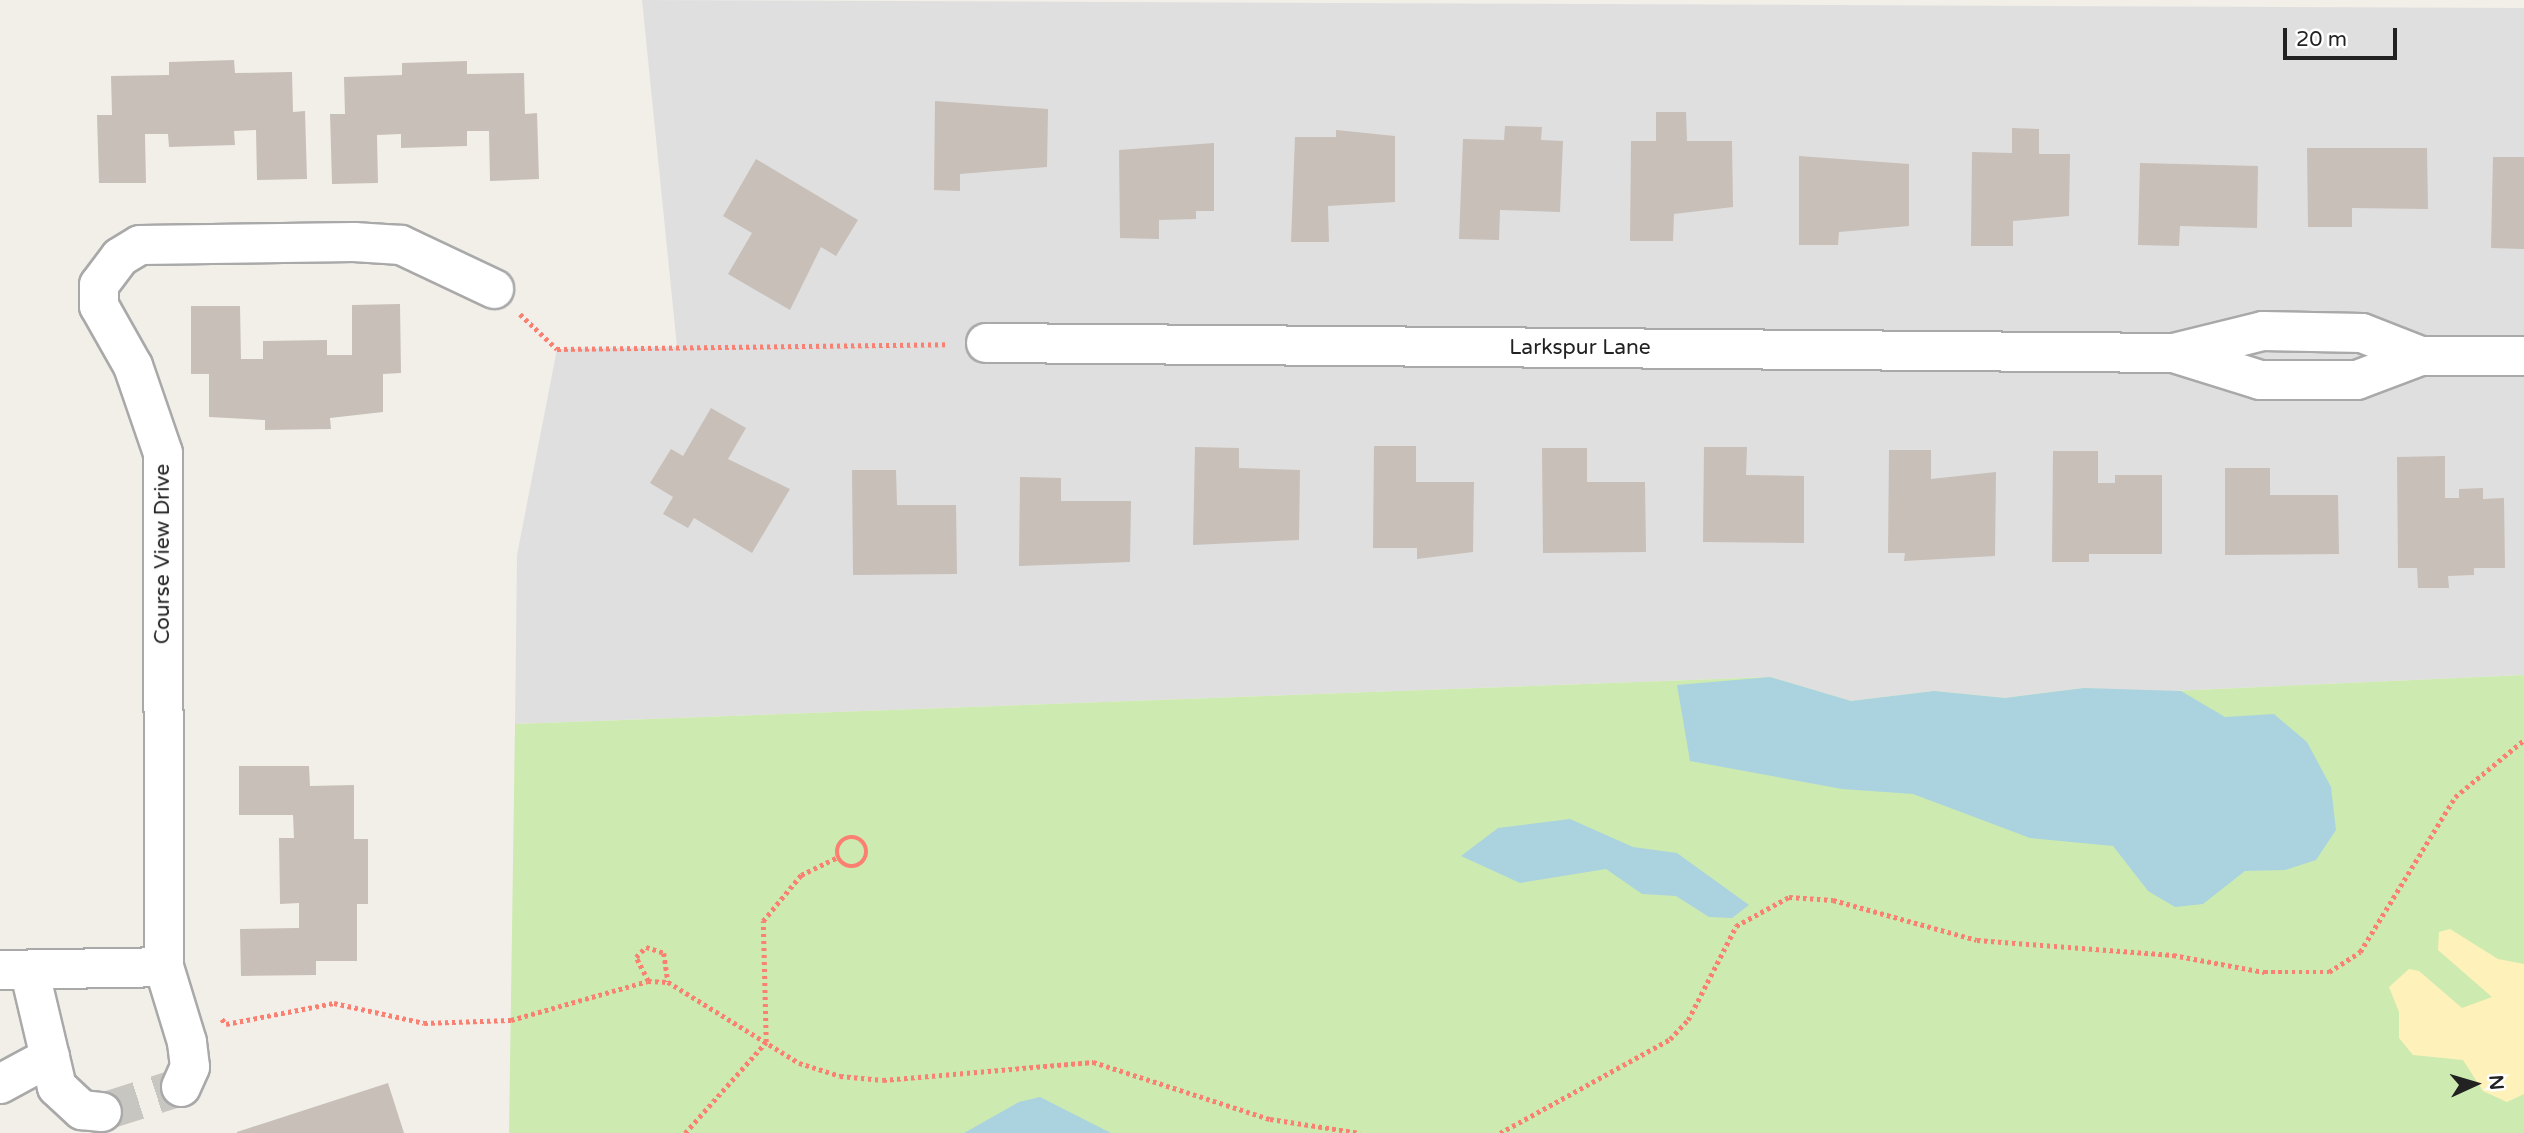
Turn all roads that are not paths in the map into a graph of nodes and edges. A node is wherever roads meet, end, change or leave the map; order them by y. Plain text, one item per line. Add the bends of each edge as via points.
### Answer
1 (494, 289) road end
2 (986, 343) road end
3 (2524, 356) edge
4 (164, 967) junction
5 (15, 972) edge
6 (50, 1057) junction
7 (0, 1084) edge
8 (180, 1087) dead end
9 (102, 1112) tunnel mouth

1 - 4 street, Course View Drive via 401,245 341,242 141,245 120,257 99,285 100,306 133,366 163,453
2 - 3 street, Larkspur Lane via 2174,353 2260,380 2357,380 2421,356
4 - 5 street
4 - 8 street, Course View Drive via 187,1042 190,1067
5 - 6 street
6 - 7 street
6 - 9 street via 57,1087 82,1110

